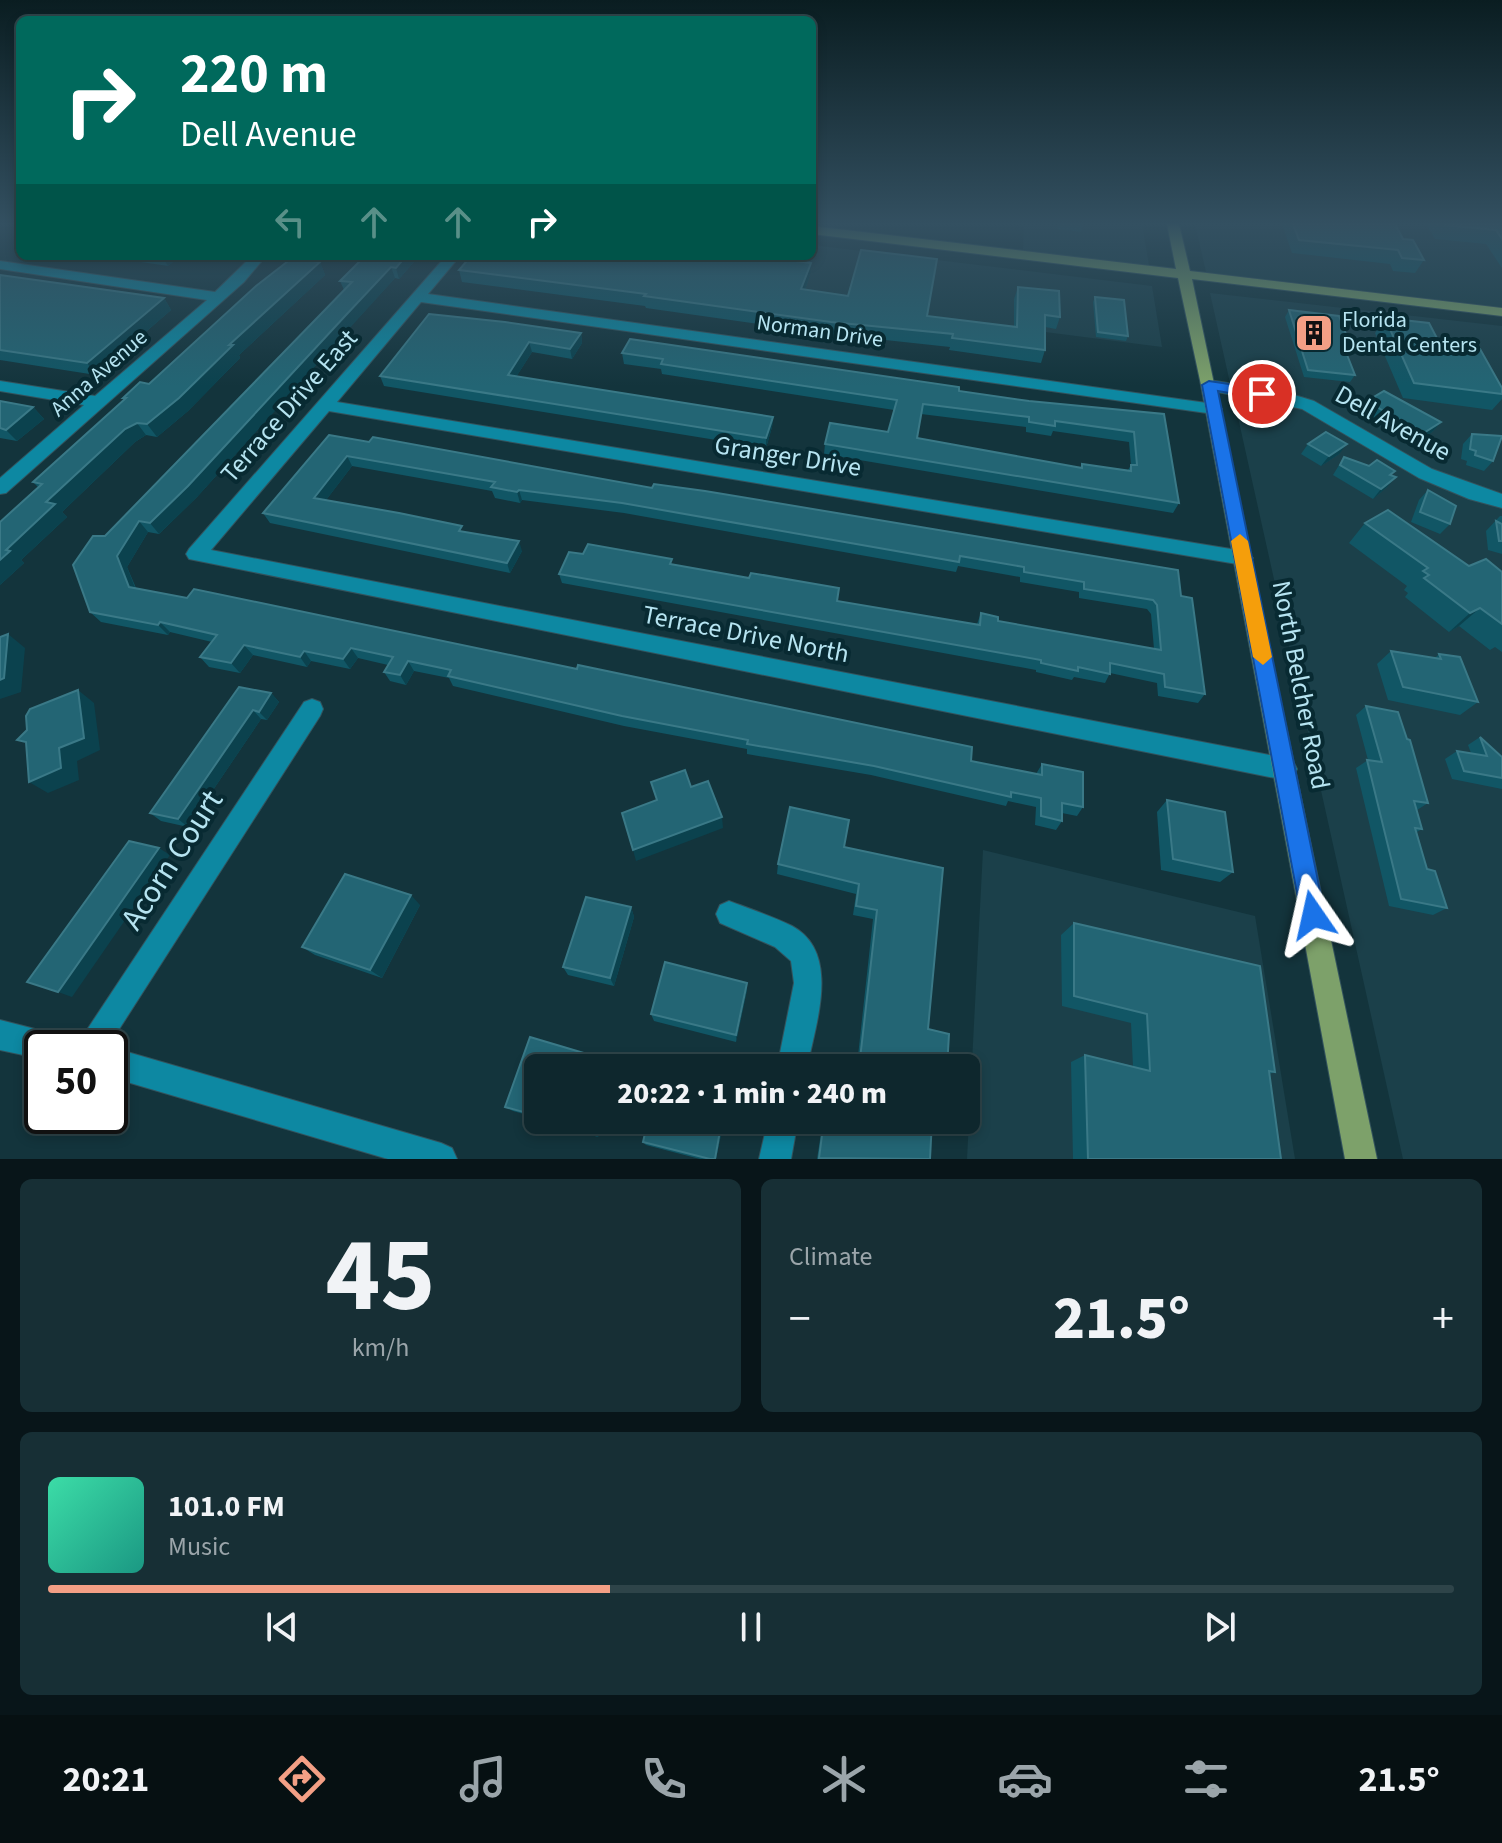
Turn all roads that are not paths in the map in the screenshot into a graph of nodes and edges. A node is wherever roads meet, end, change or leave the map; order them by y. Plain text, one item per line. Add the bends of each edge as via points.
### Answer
1 (90, 278) edge
2 (237, 278) edge
3 (435, 278) edge
4 (1167, 278) edge
5 (1171, 278) edge
6 (1185, 280) junction
7 (219, 297) junction
8 (419, 297) junction
9 (1502, 312) edge
10 (1502, 321) edge
11 (1209, 385) junction
12 (0, 386) edge
13 (98, 402) junction
14 (324, 405) junction
15 (1214, 409) junction
16 (0, 488) edge
17 (1502, 501) edge
18 (196, 554) joint
19 (1243, 558) junction
20 (312, 709) dead end
21 (1285, 769) junction
22 (729, 914) dead end
23 (102, 1030) edge
24 (0, 1035) edge
25 (24, 1040) edge
26 (795, 1054) edge
27 (128, 1067) edge
28 (780, 1134) edge
29 (441, 1159) edge
30 (775, 1159) edge
31 (1361, 1159) edge

1 - 7 street
2 - 7 street, Anna Avenue
3 - 8 street, Terrace Drive East
4 - 6 main road
5 - 6 main road
6 - 9 main road
6 - 10 main road
6 - 11 main road, North Belcher Road
7 - 13 street, Anna Avenue
8 - 14 street, Terrace Drive East
8 - 15 street, Norman Drive
11 - 15 main road, North Belcher Road
11 - 17 street, Dell Avenue via 1308,405 1418,470
12 - 13 street
13 - 16 street, Anna Avenue
14 - 18 street, Terrace Drive East
14 - 19 street, Granger Drive
15 - 19 main road, North Belcher Road
18 - 21 street, Terrace Drive North
19 - 21 main road, North Belcher Road
20 - 23 street, Acorn Court
21 - 31 main road, North Belcher Road
22 - 26 street via 785,937 804,954 808,983
24 - 25 street
27 - 29 street
28 - 30 street

